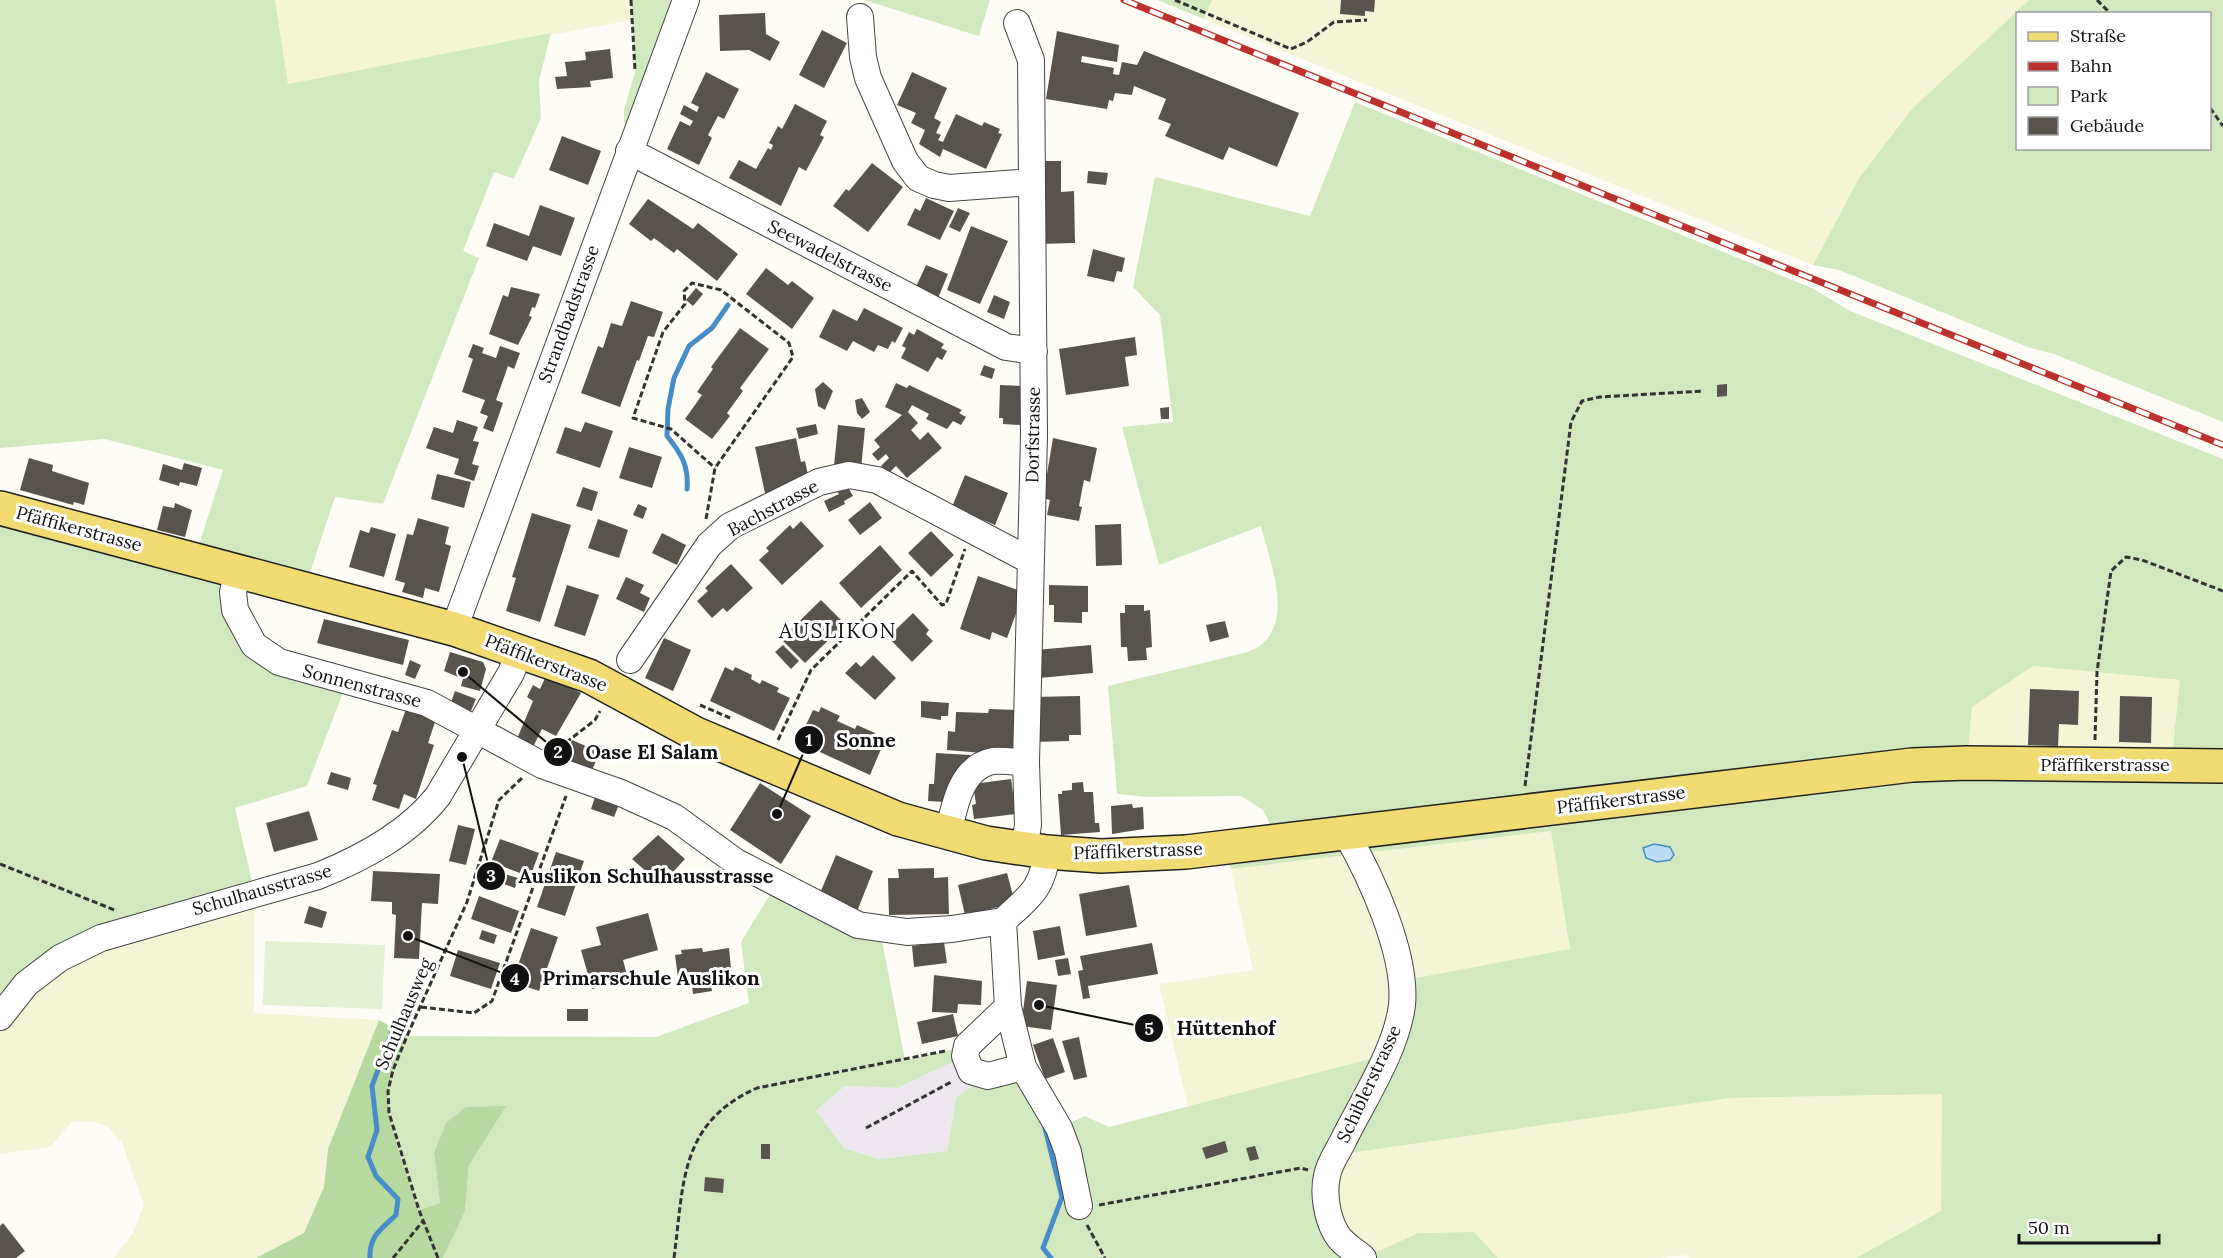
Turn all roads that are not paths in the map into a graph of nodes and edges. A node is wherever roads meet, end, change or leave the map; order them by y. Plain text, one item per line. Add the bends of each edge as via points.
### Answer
1 (686, 0) edge
2 (860, 17) dead end
3 (1017, 23) dead end
4 (629, 151) junction
5 (1031, 182) junction
6 (1034, 351) junction
7 (0, 508) edge
8 (1030, 561) junction
9 (238, 571) junction
10 (454, 629) junction
11 (520, 650) junction
12 (630, 660) dead end
13 (477, 730) junction
14 (1026, 763) junction
15 (2223, 766) edge
16 (1346, 833) junction
17 (948, 834) junction
18 (1036, 851) junction
19 (1003, 921) junction
20 (1008, 1007) junction
21 (0, 1017) edge
22 (1023, 1067) junction
23 (1079, 1206) road end
24 (1362, 1258) edge

1 - 4 street, Strandbadstrasse
2 - 5 street via 868,78 905,161 918,178 949,188
3 - 5 street, Dorfstrasse via 1031,60
4 - 6 street, Seewadelstrasse via 1006,347
4 - 10 street, Strandbadstrasse
5 - 6 street, Dorfstrasse
6 - 8 street, Dorfstrasse
7 - 9 main road, Pfäffikerstrasse
8 - 12 street, Bachstrasse via 877,480 849,475 819,482 730,526 709,545
8 - 14 street, Dorfstrasse
9 - 10 main road, Pfäffikerstrasse
9 - 13 street, Sonnenstrasse via 232,592 235,610 254,645 266,656 427,703
10 - 11 main road, Pfäffikerstrasse
11 - 13 street, Schulhausstrasse
11 - 17 main road, Pfäffikerstrasse via 589,676 732,749 898,819
13 - 19 street, Sonnenstrasse via 542,765 674,817 736,862 858,925 907,932
13 - 21 street, Schulhausstrasse via 427,810 369,852 318,876 101,938 60,958 26,984
14 - 17 street via 992,761 978,768 964,782 956,799
14 - 18 street, Dorfstrasse via 1028,825
15 - 16 main road, Pfäffikerstrasse via 1912,765
16 - 18 main road, Pfäffikerstrasse via 1147,855
16 - 24 street, Schiblerstrasse via 1379,898 1390,931 1402,1004 1386,1055 1327,1175 1327,1208 1336,1235
17 - 18 main road, Pfäffikerstrasse
18 - 19 street, Dorfstrasse via 1044,875 1031,895
19 - 20 street
20 - 22 street
20 - 22 street via 969,1059 988,1076
22 - 23 street via 1059,1128

